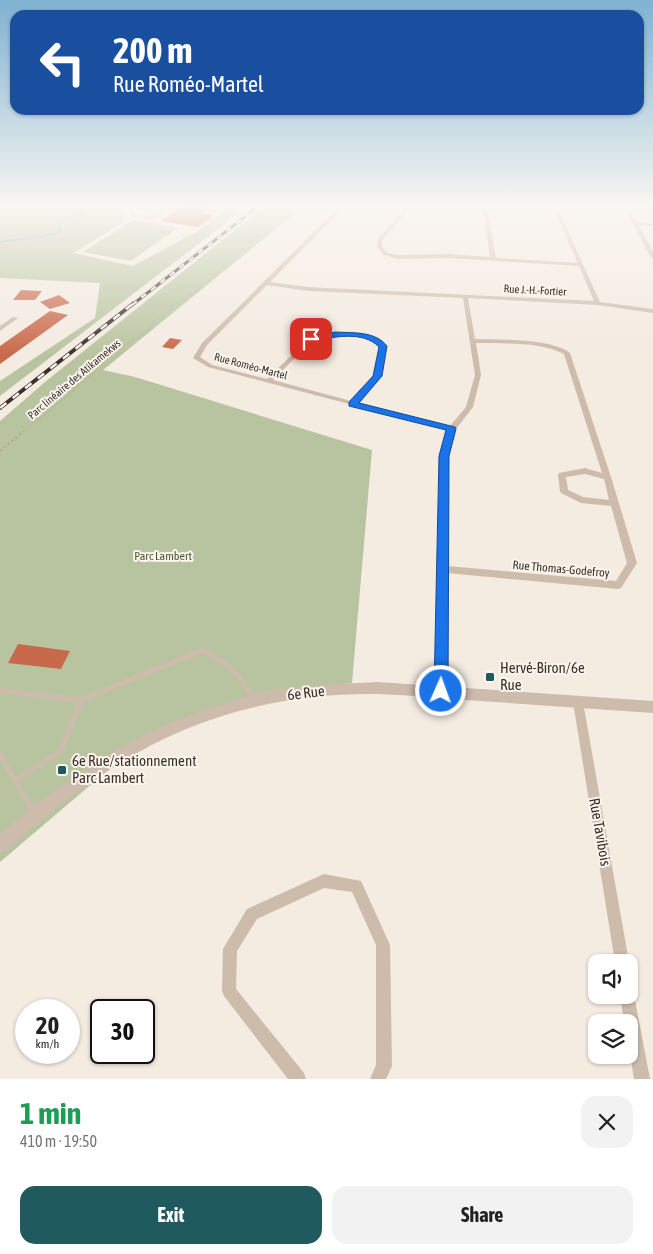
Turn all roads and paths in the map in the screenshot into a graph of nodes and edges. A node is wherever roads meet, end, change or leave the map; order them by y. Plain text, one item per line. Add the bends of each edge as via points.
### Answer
1 (235, 255) edge
2 (294, 255) edge
3 (391, 255) edge
4 (576, 255) edge
5 (493, 258) joint
6 (580, 265) junction
7 (266, 283) junction
8 (465, 296) junction
9 (598, 303) junction
10 (653, 310) edge
11 (15, 318) dead end
12 (0, 329) edge
13 (473, 341) junction
14 (268, 381) junction
15 (352, 404) junction
16 (452, 429) junction
17 (0, 451) edge
18 (607, 477) junction
19 (615, 502) junction
20 (444, 570) junction
21 (0, 691) edge
22 (441, 691) junction
23 (82, 700) junction
24 (255, 700) junction
25 (578, 702) junction
26 (653, 707) edge
27 (0, 755) edge
28 (15, 781) junction
29 (36, 814) junction
30 (0, 845) edge
31 (621, 954) edge
32 (630, 1004) edge
33 (298, 1079) edge
34 (378, 1079) edge
35 (642, 1079) edge

1 - 17 path, Parc linéaire des Atikamekws via 201,288 114,352 88,378
2 - 7 street, Rue Roméo-Martel
3 - 5 street
4 - 6 street
5 - 6 street
6 - 9 street
7 - 8 street, Rue J.-H.-Fortier via 308,289
7 - 14 street, Rue Roméo-Martel via 204,344 196,358 210,366
8 - 9 street, Rue J.-H.-Fortier
8 - 13 street
9 - 10 street, Rue J.-H.-Fortier
11 - 12 street
13 - 16 street via 478,375 469,407
13 - 18 street, Rue Thomas-Godefroy via 546,346 562,349 567,354
14 - 15 street, Rue Roméo-Martel
14 - 15 street via 311,339 335,334 377,339 383,346 377,376
15 - 16 street, Rue Roméo-Martel
16 - 20 street via 444,456
18 - 19 street, Rue Thomas-Godefroy
18 - 19 street via 585,471 562,475 564,491 580,500
19 - 20 street, Rue Thomas-Godefroy via 632,563 618,585
20 - 22 street
21 - 23 lane
22 - 24 street, 6e Rue via 368,688 310,691
22 - 25 street, 6e Rue
23 - 24 lane via 202,650 234,670
23 - 28 lane via 61,751
24 - 29 street, 6e Rue via 184,723 128,750 99,767
25 - 26 street, 6e Rue
25 - 31 street, Rue Tavibois
27 - 28 lane
28 - 29 lane
29 - 30 street, 6e Rue
32 - 35 street
33 - 34 street via 229,991 230,949 252,914 324,881 356,886 383,945 384,1066

